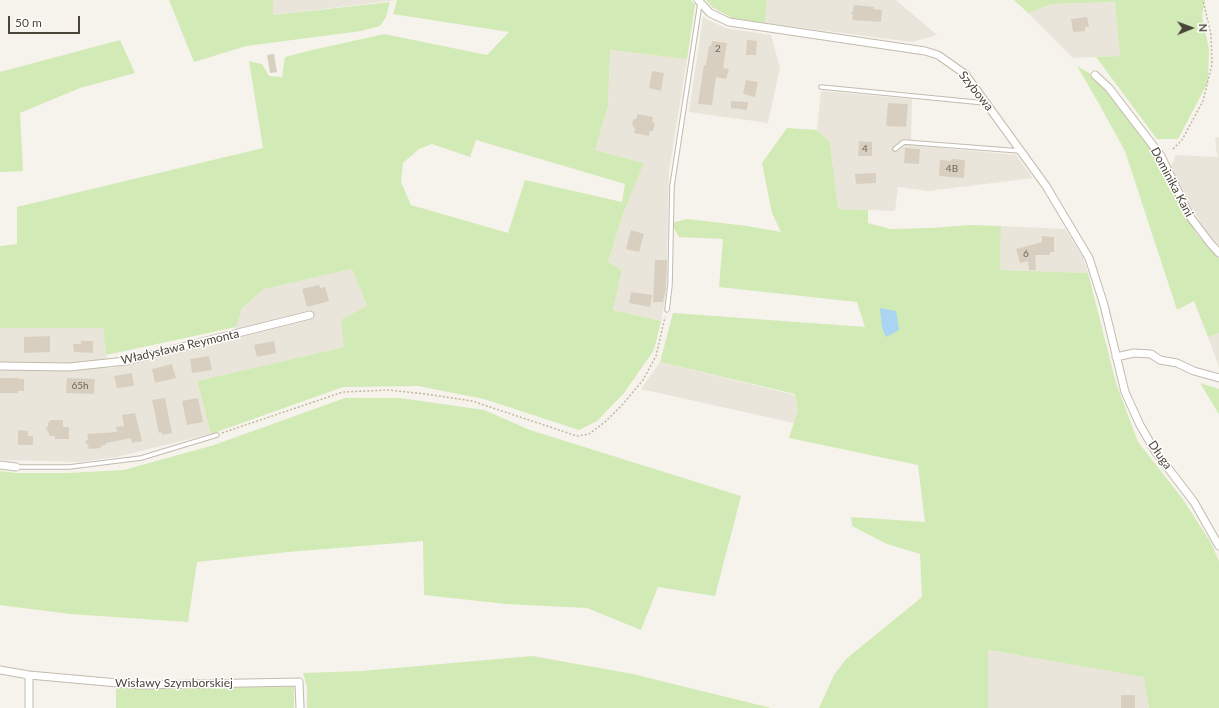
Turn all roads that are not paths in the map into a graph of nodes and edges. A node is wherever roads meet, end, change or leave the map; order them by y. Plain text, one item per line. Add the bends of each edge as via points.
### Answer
1 (699, 1) edge
2 (1095, 75) dead end
3 (822, 87) dead end
4 (986, 103) junction
5 (895, 149) dead end
6 (1021, 151) junction
7 (1219, 253) edge
8 (667, 310) road end
9 (310, 315) dead end
10 (1116, 357) junction
11 (0, 366) edge
12 (1219, 378) edge
13 (217, 435) road end
14 (0, 466) edge
15 (16, 467) joint
16 (1219, 546) edge
17 (0, 670) edge
18 (29, 675) junction
19 (30, 708) edge
20 (300, 708) edge

1 - 4 street, Szybowa via 710,13 729,22 938,55 965,74
1 - 8 lane via 672,186
2 - 7 street, Dominika Kani via 1109,88 1161,156 1191,218
3 - 4 lane
4 - 6 street, Szybowa
5 - 6 lane via 904,142
6 - 10 street, Szybowa via 1046,186 1088,258 1104,305
9 - 11 street, Władysława Reymonta via 126,361 69,367
10 - 12 street via 1134,353 1151,354 1160,360 1177,363
10 - 16 street, Długa via 1125,392 1140,425 1155,451 1194,502
13 - 15 lane via 141,458 69,467
14 - 15 street
17 - 18 street, Wisławy Szymborskiej
18 - 19 street
18 - 20 street, Wisławy Szymborskiej via 140,685 299,682

